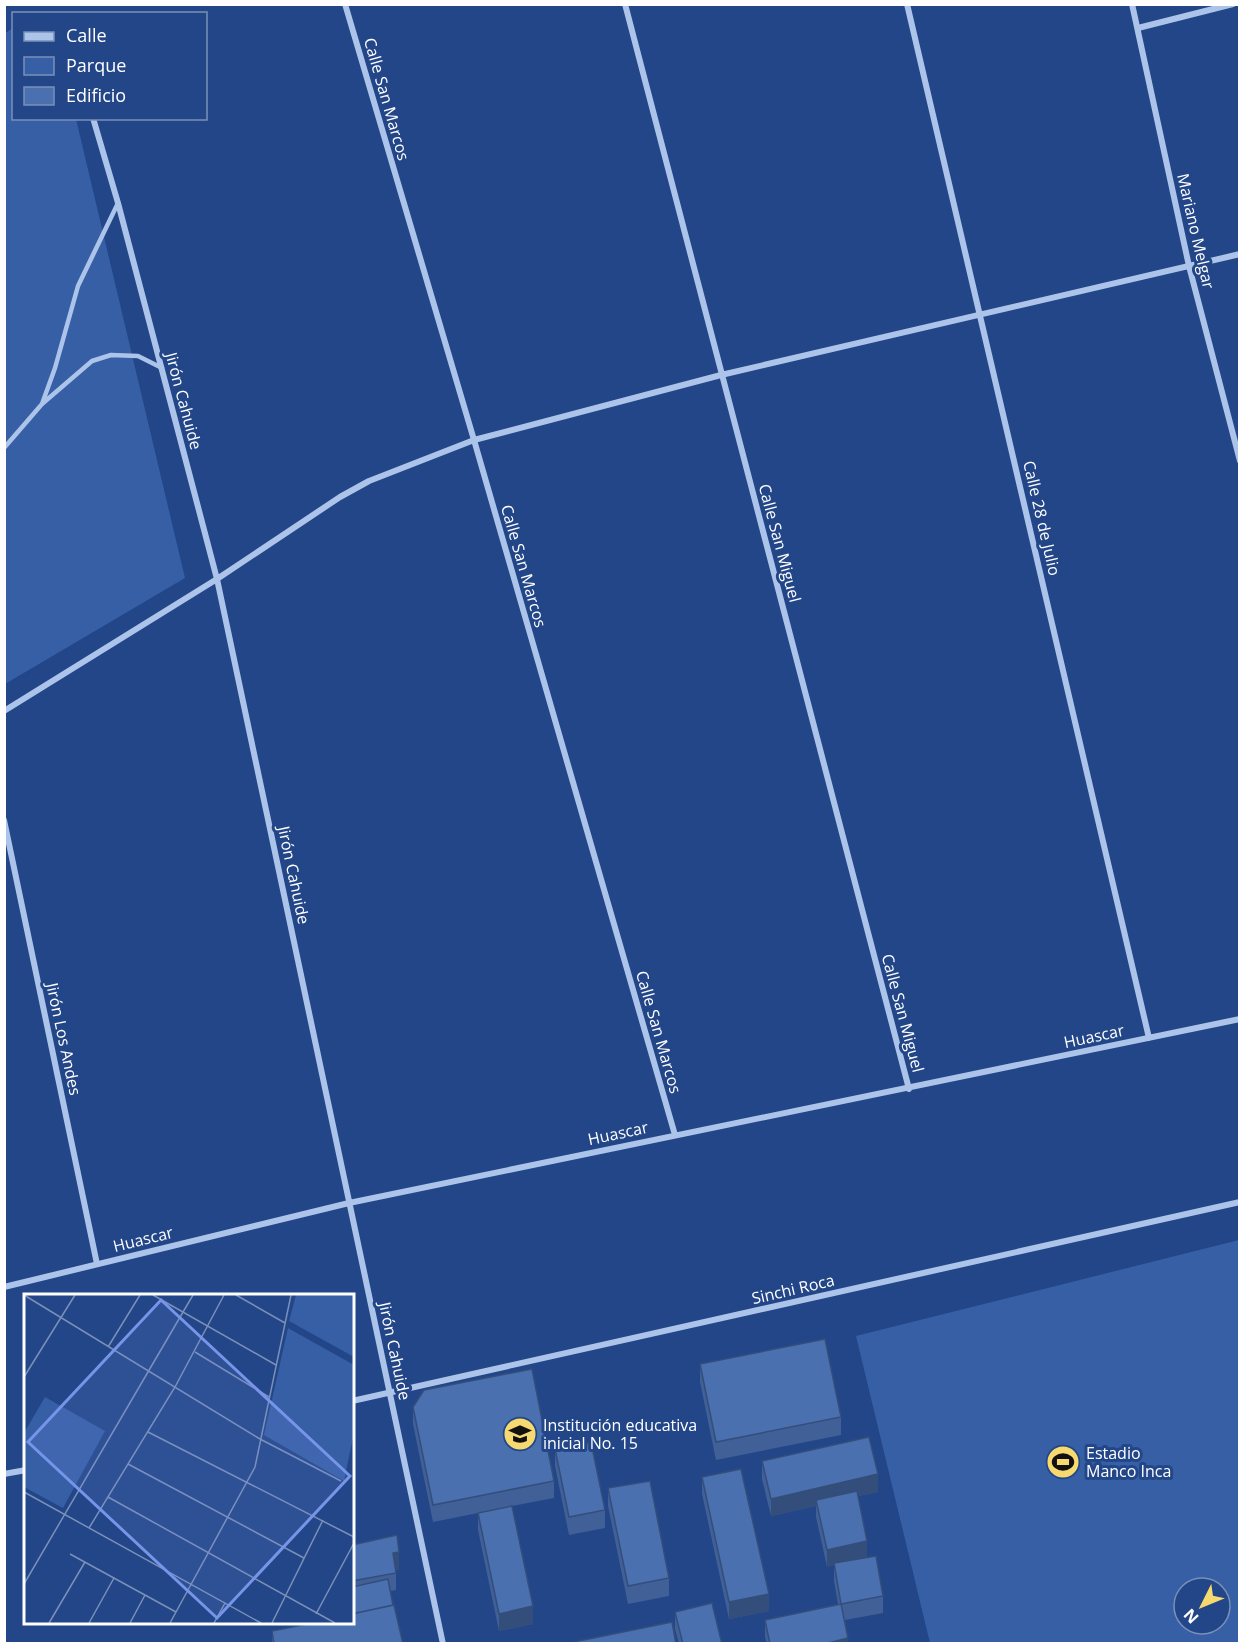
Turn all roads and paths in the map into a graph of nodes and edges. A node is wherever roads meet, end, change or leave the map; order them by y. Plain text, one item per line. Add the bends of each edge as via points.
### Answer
1 (345, 4) edge
2 (625, 4) edge
3 (907, 4) edge
4 (1132, 4) edge
5 (1233, 4) edge
6 (1138, 28) junction
7 (94, 120) edge
8 (118, 203) junction
9 (1239, 254) edge
10 (1189, 266) junction
11 (981, 316) junction
12 (162, 368) junction
13 (722, 375) junction
14 (42, 404) junction
15 (474, 440) junction
16 (4, 448) edge
17 (1239, 461) edge
18 (217, 579) junction
19 (4, 711) edge
20 (4, 820) edge
21 (1239, 1019) edge
22 (1149, 1038) junction
23 (909, 1089) junction
24 (675, 1135) junction
25 (1239, 1202) edge
26 (349, 1203) junction
27 (97, 1264) junction
28 (4, 1287) edge
29 (390, 1393) junction
30 (354, 1401) edge
31 (24, 1470) edge
32 (4, 1474) edge
33 (443, 1644) edge

1 - 15 street, Calle San Marcos
2 - 13 street, Calle San Miguel
3 - 11 street, Calle 28 de Julio
4 - 6 street, Mariano Melgar
5 - 6 street
6 - 10 street, Mariano Melgar
7 - 8 street, Jirón Cahuide
8 - 12 street, Jirón Cahuide
8 - 14 lane via 78,286
9 - 10 street
10 - 11 street
10 - 17 street, Mariano Melgar
11 - 13 street
11 - 22 street, Calle 28 de Julio
12 - 14 lane via 138,356 111,355 92,361
12 - 18 street, Jirón Cahuide
13 - 15 street
13 - 23 street, Calle San Miguel
14 - 16 lane
15 - 18 street via 369,481
15 - 24 street, Calle San Marcos
18 - 19 street
18 - 26 street, Jirón Cahuide
20 - 27 street, Jirón Los Andes
21 - 22 street, Huascar
22 - 23 street, Huascar
23 - 24 street, Huascar
24 - 26 street, Huascar
25 - 29 street, Sinchi Roca
26 - 27 street, Huascar
26 - 29 street, Jirón Cahuide
27 - 28 street, Huascar
29 - 30 street, Sinchi Roca
29 - 33 street, Jirón Cahuide
31 - 32 street

